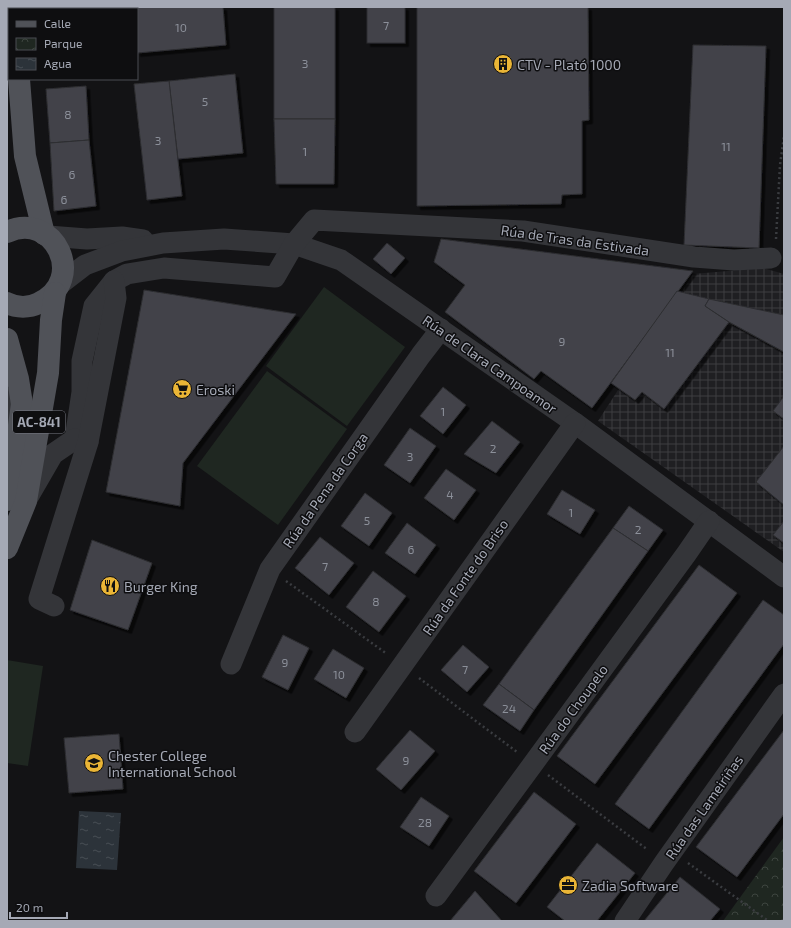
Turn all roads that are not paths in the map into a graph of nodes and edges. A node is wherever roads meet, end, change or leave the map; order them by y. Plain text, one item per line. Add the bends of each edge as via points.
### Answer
1 (19, 80) edge
2 (7, 232) edge
3 (46, 235) junction
4 (163, 243) junction
5 (294, 244) junction
6 (771, 258) road end
7 (57, 289) junction
8 (7, 303) edge
9 (441, 329) junction
10 (7, 339) edge
11 (18, 379) junction
12 (575, 423) junction
13 (7, 429) edge
14 (81, 440) junction
15 (16, 500) edge
16 (709, 521) junction
17 (7, 548) edge
18 (784, 577) edge
19 (54, 606) dead end
20 (231, 664) dead end
21 (784, 694) edge
22 (355, 732) dead end
23 (436, 896) dead end
24 (625, 921) edge

1 - 3 main road, AC-841 via 25,156
2 - 3 main road via 23,228 34,229
3 - 4 street via 87,239 122,237
3 - 7 main road, AC-841 via 56,244 61,254 63,275
4 - 5 street, Rúa de Clara Campoamor via 224,239
4 - 7 street via 122,251 85,265
5 - 6 street, Rúa de Tras da Estivada via 314,220 523,231 694,257 734,260
5 - 9 street, Rúa de Clara Campoamor via 342,260
5 - 14 street via 275,277 164,268 127,274 114,281 116,298
7 - 8 main road via 46,300 35,305 23,307
7 - 15 main road, AC-841 via 51,320 48,373
9 - 12 street, Rúa de Clara Campoamor
9 - 20 street, Rúa da Pena da Corga via 270,569
10 - 11 main road, AC-841
11 - 13 street
11 - 15 main road, AC-841 via 22,404 10,490
12 - 16 street, Rúa de Clara Campoamor
12 - 22 street, Rúa da Fonte do Briso
14 - 15 street via 54,454
14 - 19 street via 38,599
15 - 17 main road, AC-841
16 - 18 street, Rúa de Clara Campoamor
16 - 23 street, Rúa do Choupelo
21 - 24 street, Rúa das Lameiriñas

